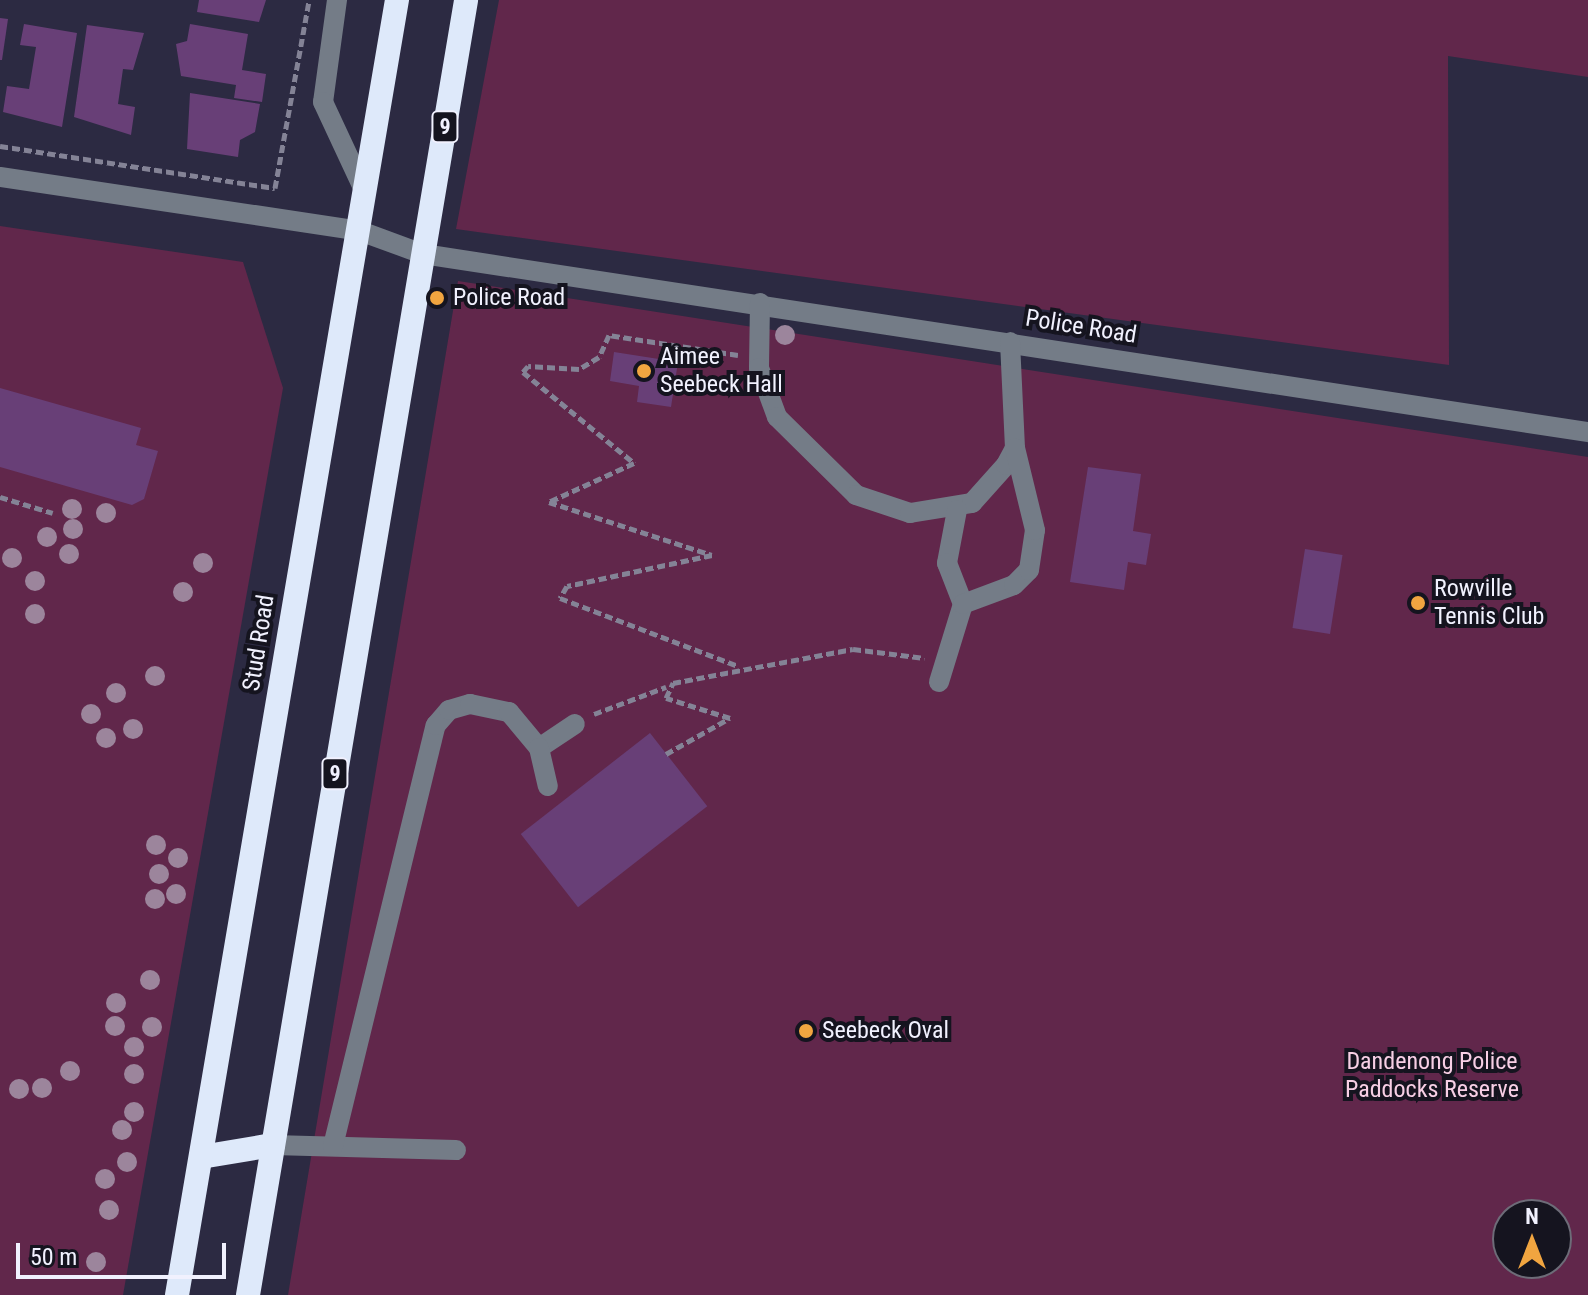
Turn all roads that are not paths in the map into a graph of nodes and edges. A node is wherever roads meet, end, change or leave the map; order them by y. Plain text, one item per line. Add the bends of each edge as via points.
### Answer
1 (337, 0) edge
2 (397, 0) edge
3 (466, 0) edge
4 (0, 177) edge
5 (365, 192) junction
6 (360, 231) junction
7 (423, 254) junction
8 (760, 303) junction
9 (1010, 342) junction
10 (1588, 432) edge
11 (1015, 448) junction
12 (957, 510) junction
13 (963, 604) junction
14 (939, 682) dead end
15 (575, 724) road end
16 (539, 748) junction
17 (548, 786) dead end
18 (273, 1145) junction
19 (333, 1146) junction
20 (456, 1150) dead end
21 (201, 1157) junction
22 (177, 1295) edge
23 (248, 1295) edge

1 - 5 street via 323,102
2 - 5 highway, Stud Road
3 - 7 highway, 9
4 - 6 street, Police Road
5 - 6 highway, Stud Road
6 - 7 street, Police Road
6 - 21 highway, Stud Road
7 - 8 street, Police Road
7 - 18 highway, 9
8 - 9 street, Police Road
8 - 12 street via 759,359 777,417 839,483 884,507
9 - 10 street, Police Road
9 - 11 street
11 - 12 street via 995,482
11 - 13 street via 1035,530 1029,570 1014,585
12 - 13 street via 947,563
13 - 14 street
15 - 16 street
16 - 17 street
16 - 19 street via 523,724 490,704 449,710 436,725
18 - 19 street
18 - 21 highway
18 - 23 highway, 9
19 - 20 street
21 - 22 highway, Stud Road

